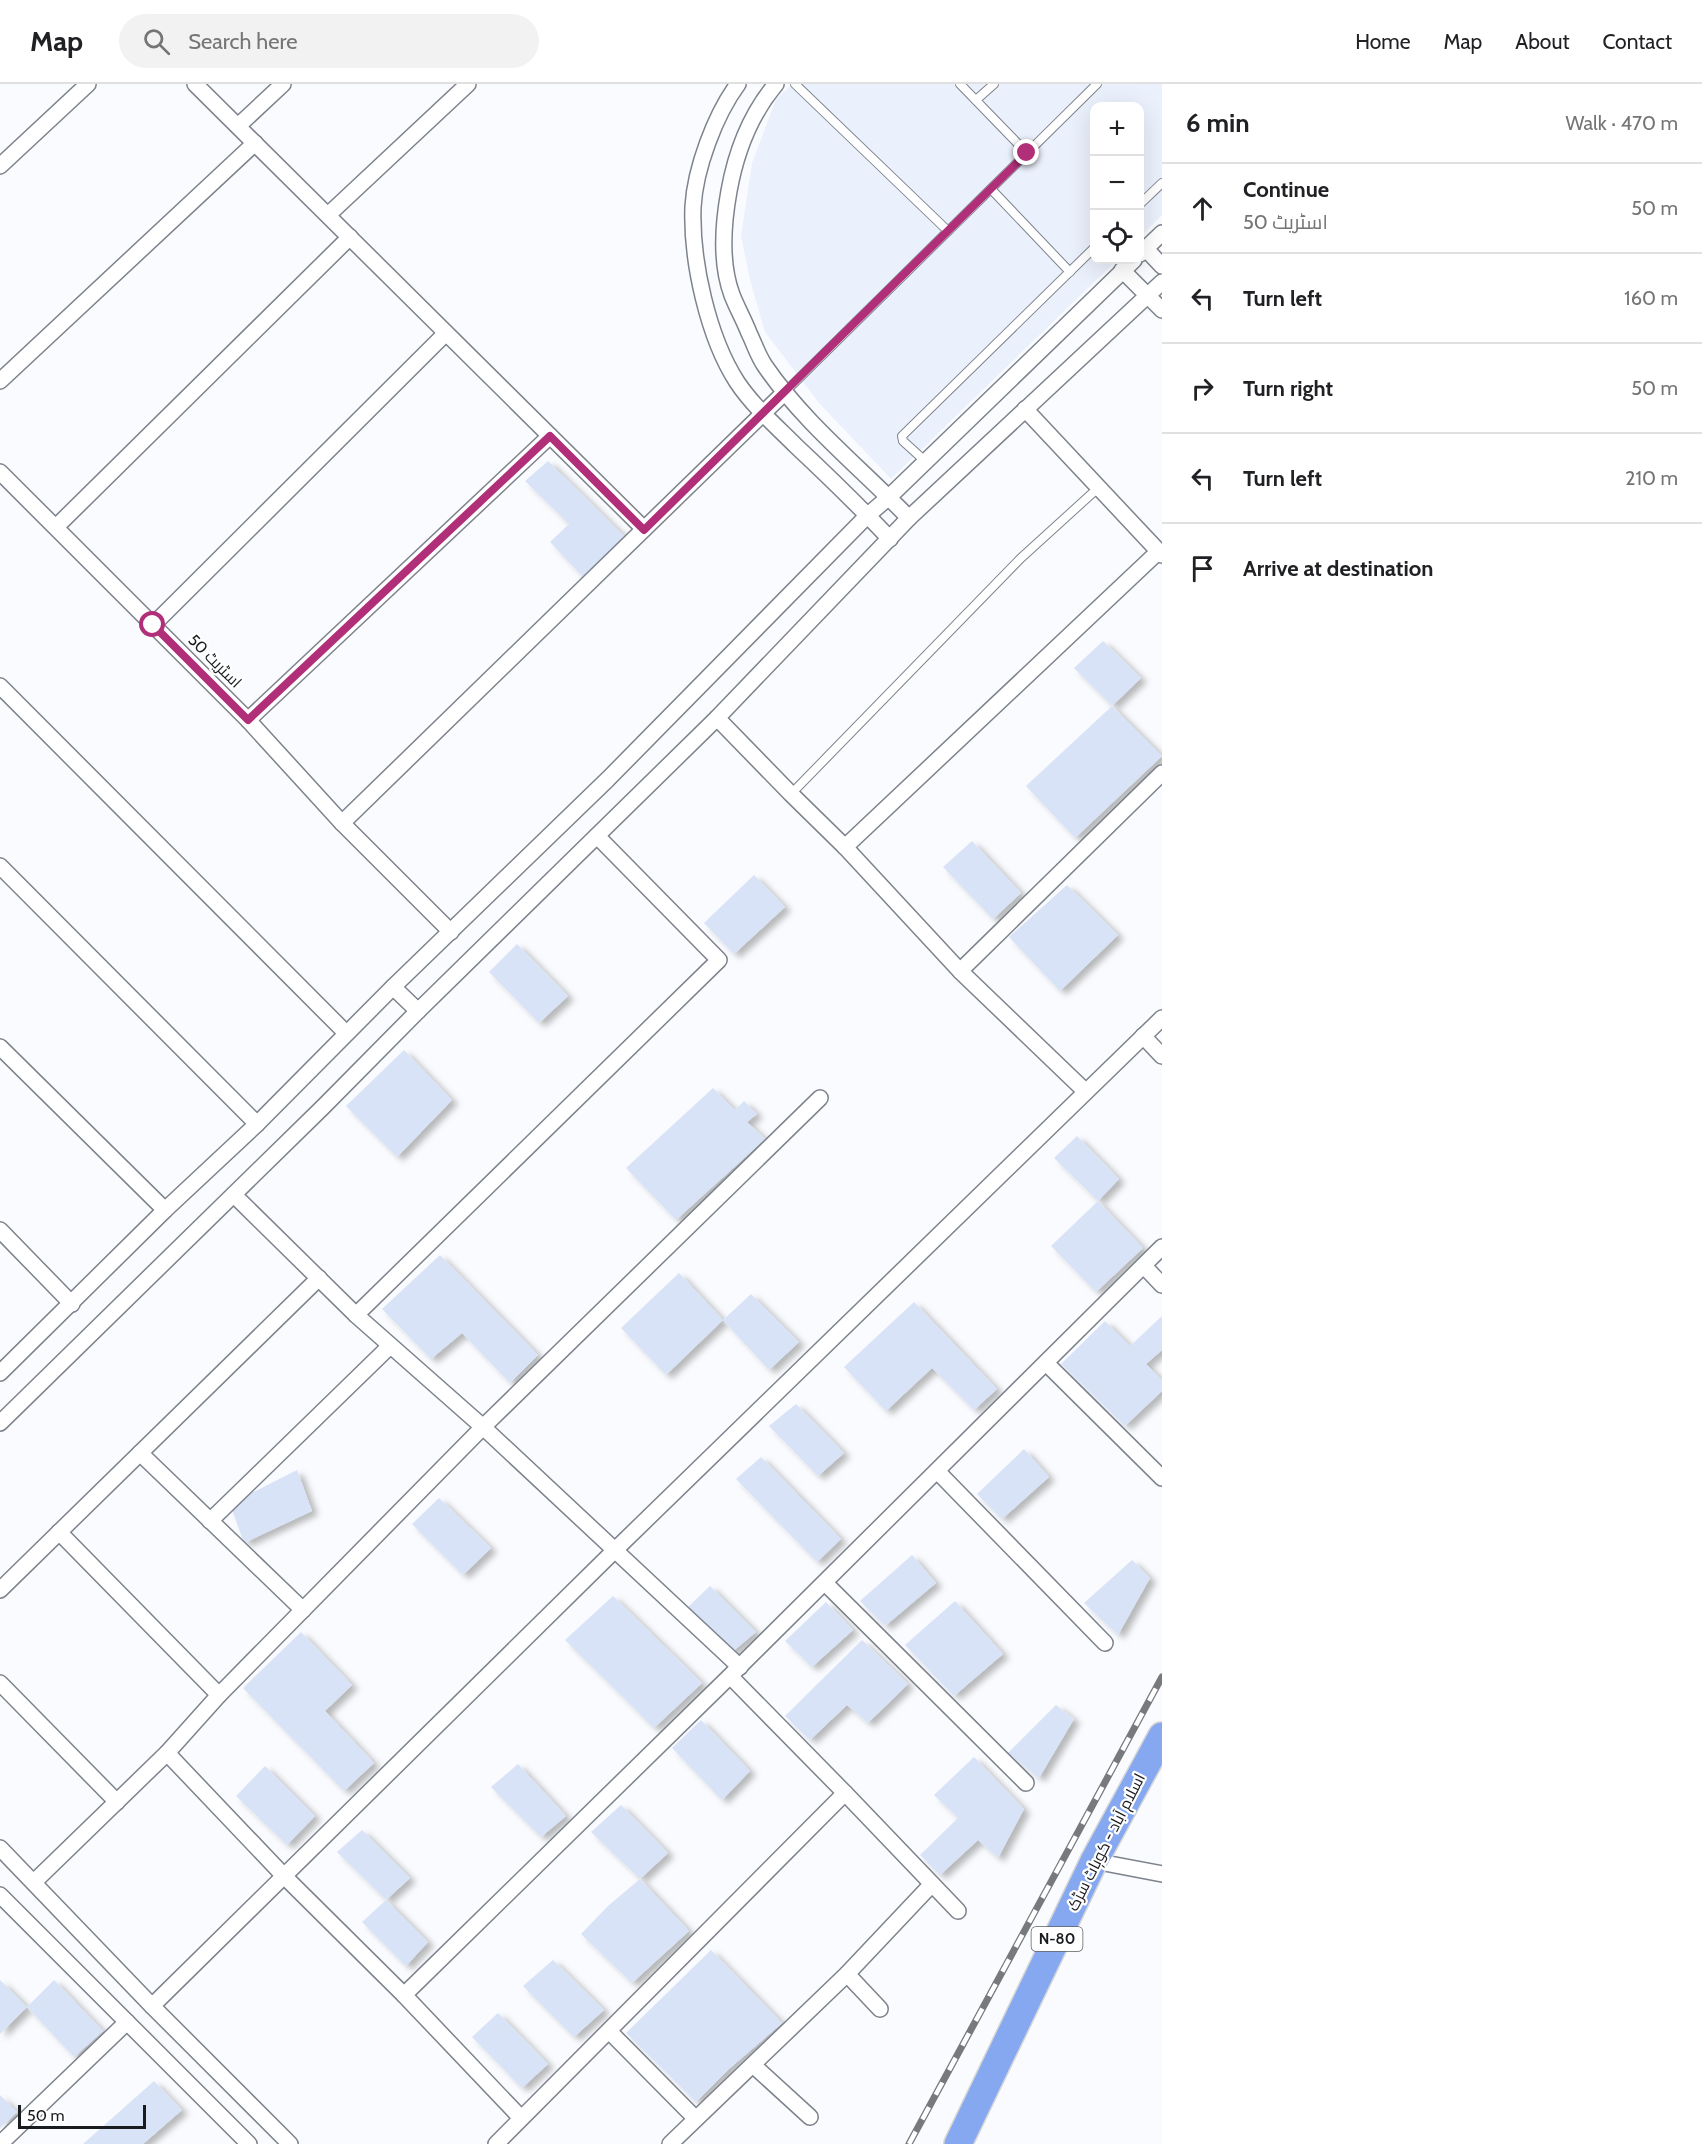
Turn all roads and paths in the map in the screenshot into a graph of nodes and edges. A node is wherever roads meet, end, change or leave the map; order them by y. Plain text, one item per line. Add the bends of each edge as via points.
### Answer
1 (195, 84) edge
2 (283, 84) edge
3 (468, 84) edge
4 (738, 84) edge
5 (776, 84) edge
6 (795, 84) edge
7 (960, 84) edge
8 (994, 84) edge
9 (1097, 84) edge
10 (78, 88) edge
11 (976, 100) junction
12 (238, 126) junction
13 (255, 143) junction
14 (1027, 153) junction
15 (0, 166) edge
16 (1162, 183) edge
17 (991, 189) junction
18 (1144, 200) edge
19 (328, 215) junction
20 (948, 231) junction
21 (1162, 233) edge
22 (350, 237) junction
23 (1144, 250) edge
24 (1144, 252) edge
25 (1090, 253) edge
26 (1129, 264) edge
27 (1162, 266) edge
28 (1122, 270) junction
29 (1070, 272) junction
30 (1162, 282) edge
31 (1147, 295) junction
32 (1162, 310) edge
33 (446, 333) junction
34 (0, 381) edge
35 (785, 392) junction
36 (1025, 409) junction
37 (762, 413) junction
38 (550, 436) junction
39 (925, 461) junction
40 (0, 471) edge
41 (1098, 488) junction
42 (889, 497) junction
43 (868, 515) junction
44 (909, 518) junction
45 (56, 527) junction
46 (644, 530) junction
47 (890, 539) junction
48 (1160, 553) edge
49 (153, 625) junction
50 (0, 686) edge
51 (717, 717) junction
52 (248, 720) junction
53 (1162, 773) edge
54 (791, 794) junction
55 (342, 823) junction
56 (597, 836) junction
57 (845, 847) junction
58 (0, 866) edge
59 (451, 932) junction
60 (960, 971) junction
61 (393, 987) junction
62 (418, 1011) junction
63 (1162, 1018) edge
64 (346, 1033) junction
65 (1143, 1036) junction
66 (0, 1047) edge
67 (1162, 1056) edge
68 (1085, 1091) junction
69 (820, 1098) dead end
70 (257, 1124) junction
71 (234, 1195) junction
72 (165, 1210) junction
73 (0, 1230) edge
74 (1162, 1247) edge
75 (1144, 1266) junction
76 (319, 1278) junction
77 (1162, 1285) edge
78 (72, 1304) junction
79 (356, 1315) junction
80 (390, 1346) junction
81 (1046, 1364) junction
82 (0, 1373) edge
83 (0, 1423) edge
84 (483, 1427) junction
85 (140, 1453) junction
86 (937, 1471) junction
87 (1162, 1478) edge
88 (210, 1521) junction
89 (59, 1532) junction
90 (615, 1550) junction
91 (825, 1583) junction
92 (0, 1590) edge
93 (303, 1610) junction
94 (1105, 1643) dead end
95 (735, 1672) junction
96 (0, 1683) edge
97 (219, 1695) junction
98 (1162, 1736) edge
99 (167, 1753) junction
100 (1026, 1783) dead end
101 (845, 1793) junction
102 (117, 1802) junction
103 (0, 1848) edge
104 (1094, 1861) junction
105 (1162, 1874) edge
106 (285, 1877) junction
107 (34, 1882) junction
108 (932, 1884) junction
109 (3, 1904) edge
110 (958, 1911) dead end
111 (847, 1974) junction
112 (404, 1995) junction
113 (152, 2006) junction
114 (880, 2009) dead end
115 (127, 2022) junction
116 (609, 2031) junction
117 (753, 2065) junction
118 (810, 2117) dead end
119 (521, 2118) junction
120 (695, 2118) junction
121 (0, 2144) edge
122 (249, 2144) edge
123 (290, 2144) edge
124 (495, 2144) edge
125 (670, 2144) edge
126 (958, 2144) edge

1 - 12 street
2 - 12 street
3 - 19 street
4 - 37 street via 714,130 699,172 693,206 694,235 705,302 719,348 738,383
5 - 35 street via 758,107 741,144 724,217 724,235 732,293 764,364
6 - 20 lane
7 - 11 lane
8 - 11 lane
9 - 14 lane
10 - 15 street
11 - 14 lane
12 - 13 street
13 - 19 street
13 - 34 street
14 - 17 lane
16 - 18 lane
17 - 20 lane
17 - 29 lane
19 - 22 street
20 - 35 lane
21 - 23 street
22 - 33 street
22 - 45 street
24 - 27 street
25 - 29 lane
26 - 28 street
28 - 31 street
28 - 39 street
29 - 39 lane via 902,436
30 - 31 street
31 - 32 street
31 - 36 street
33 - 38 street
33 - 49 street
35 - 37 street
35 - 42 street
36 - 41 street
36 - 44 street
37 - 43 street
37 - 46 street
38 - 46 street
38 - 52 street
39 - 42 street
40 - 45 street, اسٹریٹ 50
41 - 48 street
41 - 54 lane via 1021,558
42 - 43 street
42 - 44 street
43 - 47 street
43 - 59 street
44 - 47 street
45 - 49 street, اسٹریٹ 50
46 - 55 street
47 - 51 street
48 - 57 street
49 - 52 street, اسٹریٹ 50
50 - 64 street
51 - 54 street
51 - 56 street
52 - 55 street, اسٹریٹ 50
53 - 60 street
54 - 57 street
55 - 59 street, اسٹریٹ 50
56 - 62 street
56 - 79 street via 718,960
57 - 60 street
58 - 70 street
59 - 61 street
60 - 68 street
61 - 62 street
61 - 64 street
62 - 71 street
63 - 65 street
64 - 70 street
65 - 67 street
65 - 68 street
66 - 72 street
68 - 90 street
69 - 84 street
70 - 72 street
71 - 76 street
71 - 83 street
72 - 78 street
73 - 78 street
74 - 75 street
75 - 77 street
75 - 81 street
76 - 79 street
76 - 85 street
78 - 82 street
79 - 80 street
80 - 84 street
80 - 88 street
81 - 86 street
81 - 87 street
84 - 90 street
84 - 93 street
85 - 88 street
85 - 89 street
86 - 91 street
86 - 94 street
88 - 93 street
89 - 92 street
89 - 97 street
90 - 95 street
90 - 106 street
91 - 95 street
91 - 100 street
93 - 97 street
95 - 101 street
95 - 112 street
96 - 102 street
97 - 99 street
98 - 104 highway, اسلام آباد - کوہاٹ سڑک / N-80
99 - 102 street
99 - 106 street
101 - 108 street
101 - 116 street
102 - 107 street
103 - 107 street
104 - 105 street
104 - 126 highway, اسلام آباد - کوہاٹ سڑک / N-80
106 - 112 street
106 - 113 street
107 - 113 street
108 - 110 street
108 - 111 street
109 - 115 street
111 - 114 street
111 - 117 street
112 - 119 street
113 - 123 street
115 - 121 street
115 - 122 street
116 - 119 street
116 - 120 street
117 - 118 street
117 - 120 street
119 - 124 street
120 - 125 street

